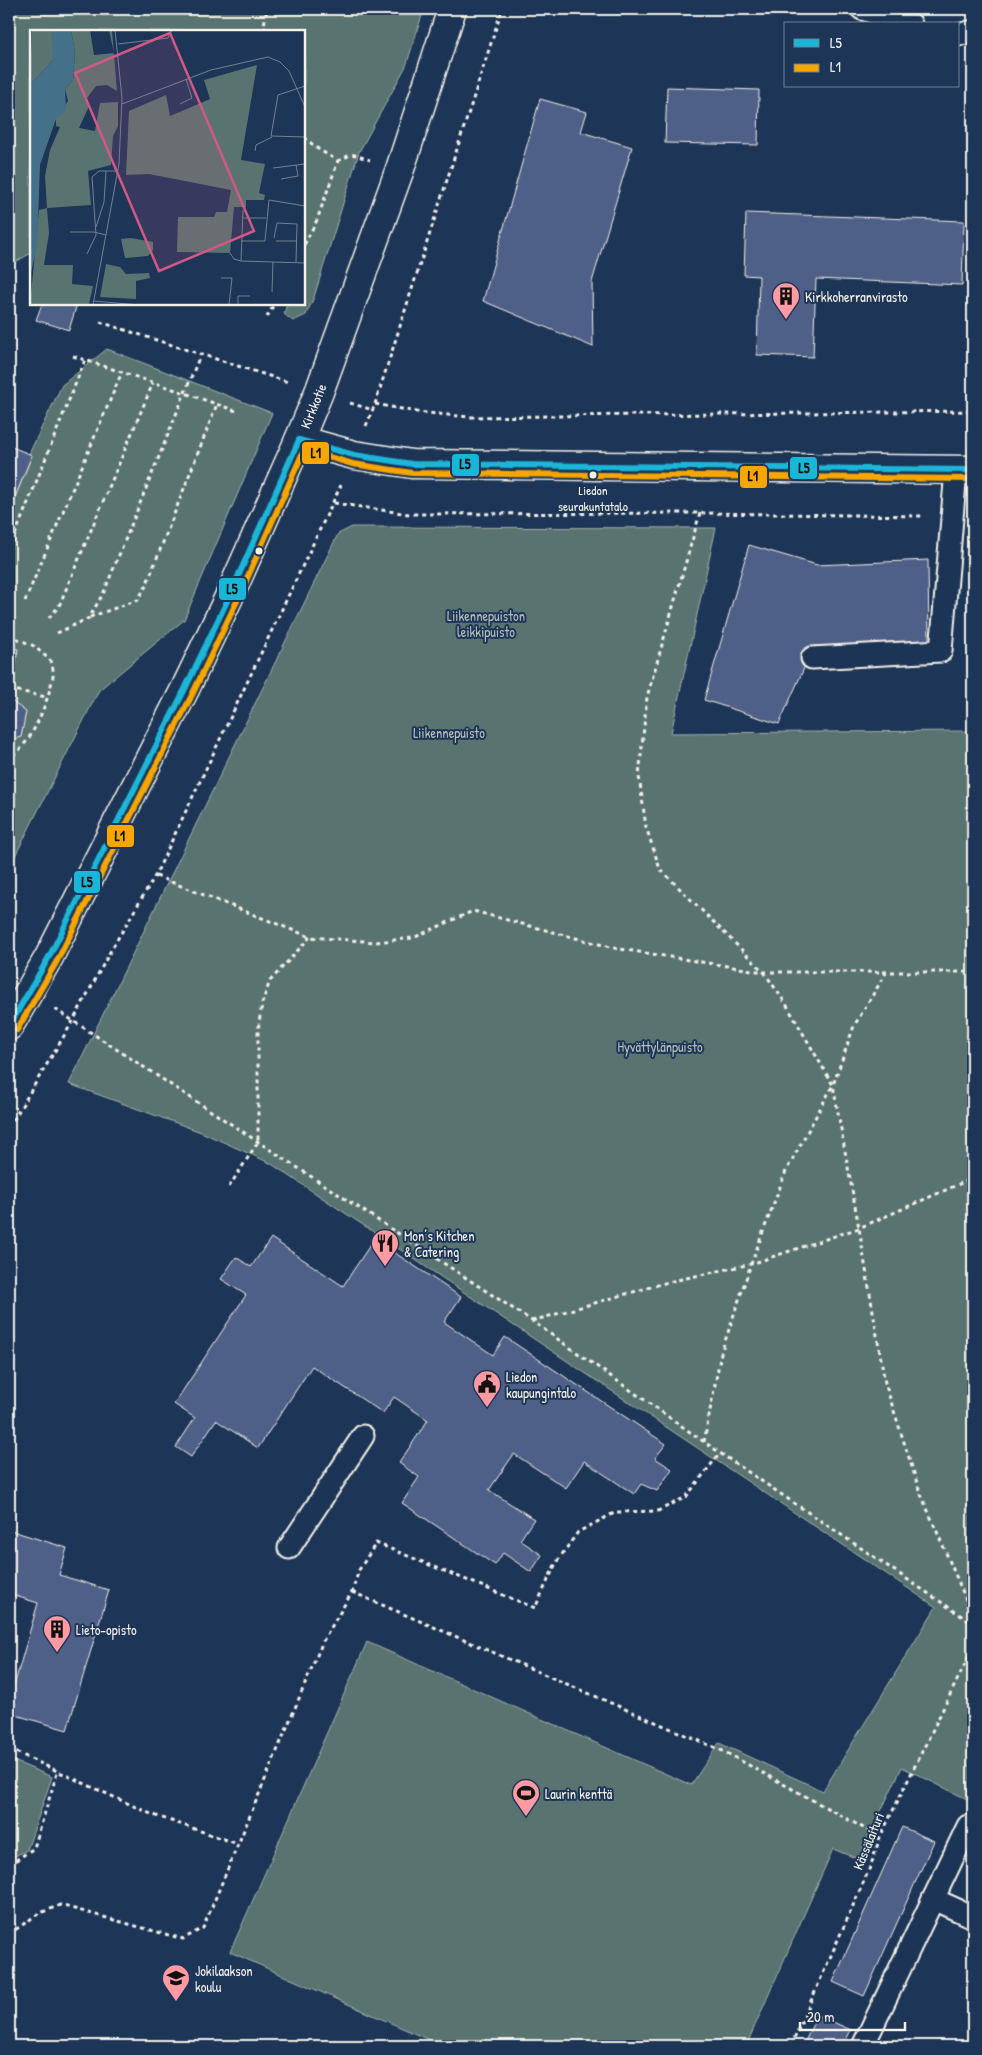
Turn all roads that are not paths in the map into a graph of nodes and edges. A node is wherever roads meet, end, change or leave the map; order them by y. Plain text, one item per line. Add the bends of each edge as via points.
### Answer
1 (452, 9) edge
2 (862, 9) edge
3 (902, 17) edge
4 (973, 31) edge
5 (960, 34) edge
6 (299, 440) junction
7 (965, 470) edge
8 (812, 658) dead end
9 (9, 1023) edge
10 (363, 1436) dead end
11 (289, 1548) dead end
12 (968, 1826) dead end
13 (933, 1899) junction
14 (973, 1917) edge
15 (863, 2046) edge

1 - 6 street, Kirkkotie via 398,177
2 - 3 lane
4 - 5 lane
6 - 7 street via 354,455 412,464
6 - 9 street, Kirkkotie via 230,597 185,689 29,993
7 - 8 lane via 952,517 941,651
10 - 11 lane
12 - 13 lane
13 - 14 lane
13 - 15 lane

